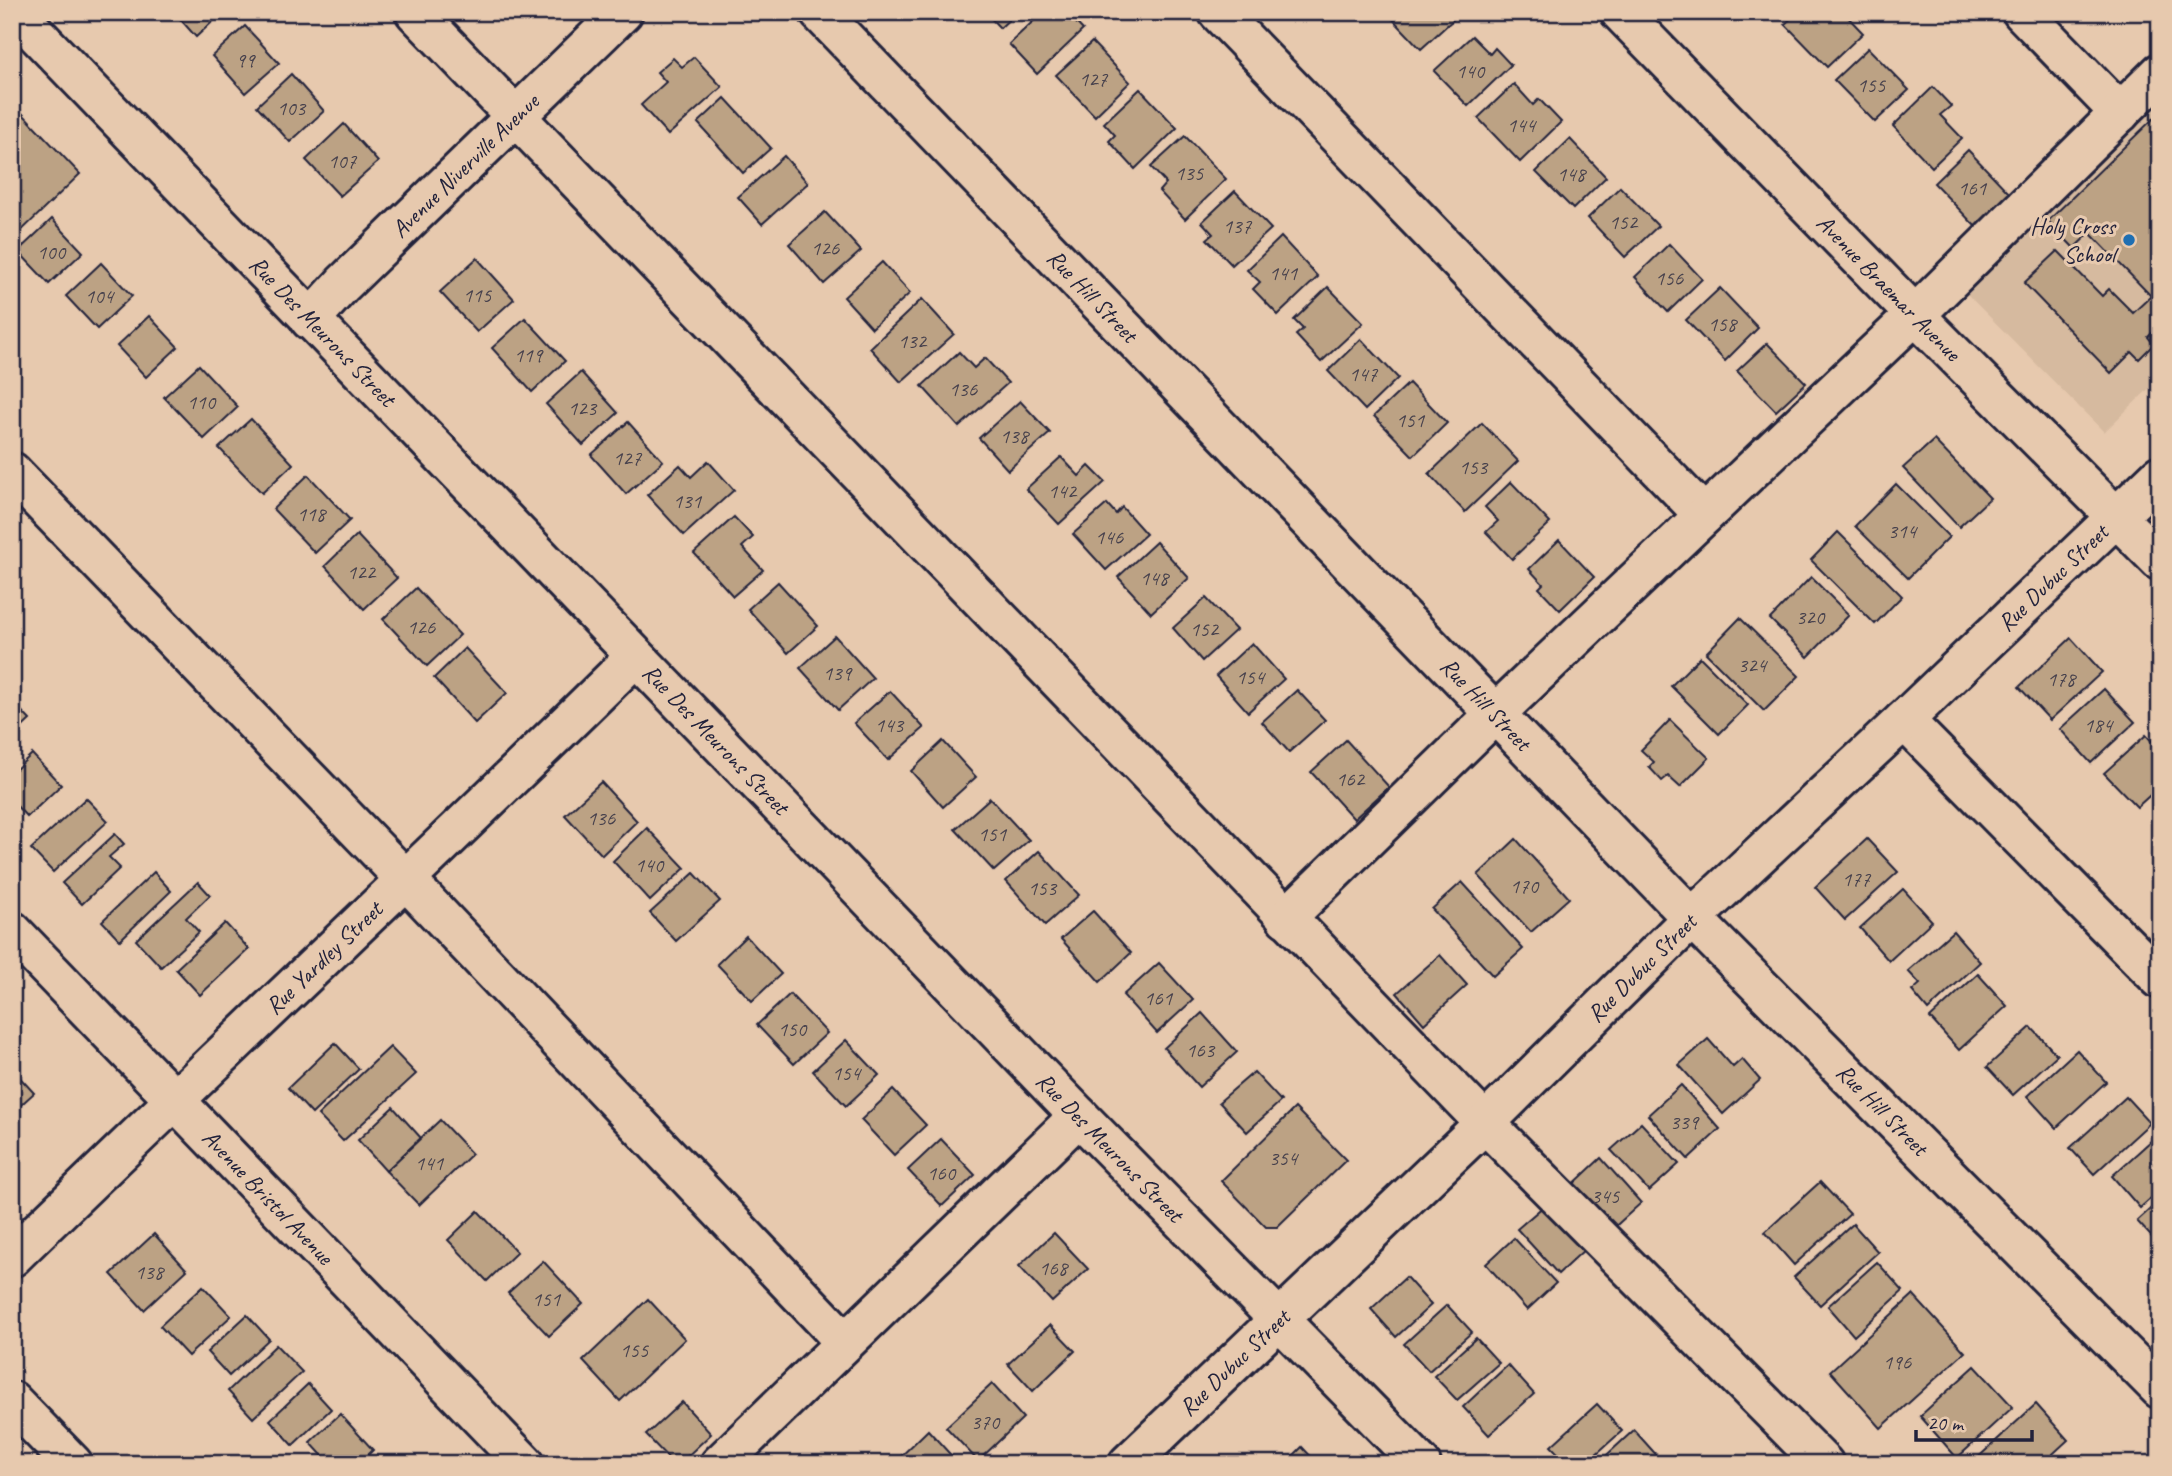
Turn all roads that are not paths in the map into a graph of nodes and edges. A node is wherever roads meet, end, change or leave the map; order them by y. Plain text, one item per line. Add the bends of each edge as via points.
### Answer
1 (415, 12) edge
2 (623, 12) edge
3 (819, 12) edge
4 (1218, 12) edge
5 (1620, 12) edge
6 (2022, 12) edge
7 (18, 25) edge
8 (2160, 73) edge
9 (2120, 113) junction
10 (516, 115) junction
11 (1915, 315) junction
12 (310, 320) junction
13 (12, 472) edge
14 (2160, 475) edge
15 (1703, 515) junction
16 (2117, 517) junction
17 (2160, 561) edge
18 (635, 657) junction
19 (1495, 714) junction
20 (1904, 720) junction
21 (406, 880) junction
22 (1286, 918) junction
23 (1692, 918) junction
24 (12, 931) edge
25 (2160, 979) edge
26 (174, 1100) junction
27 (1079, 1116) junction
28 (1485, 1123) junction
29 (12, 1257) edge
30 (1278, 1318) junction
31 (845, 1342) junction
32 (2160, 1389) edge
33 (12, 1401) edge
34 (72, 1464) edge
35 (525, 1464) edge
36 (720, 1464) edge
37 (1128, 1464) edge
38 (1421, 1464) edge
39 (1824, 1464) edge

1 - 10 street
2 - 10 street, Avenue Niverville Avenue
3 - 19 street, Rue Hill Street
4 - 15 street
5 - 11 street, Avenue Braemar Avenue
6 - 9 street
7 - 12 street, Rue Des Meurons Street
8 - 9 street
9 - 11 street
10 - 12 street, Avenue Niverville Avenue
10 - 22 street
11 - 15 street
11 - 16 street, Avenue Braemar Avenue
12 - 18 street, Rue Des Meurons Street
13 - 21 street
14 - 16 street, Rue Dubuc Street
15 - 19 street
16 - 17 street, Avenue Braemar Avenue
16 - 20 street, Rue Dubuc Street
18 - 21 street, Rue Yardley Street
18 - 27 street, Rue Des Meurons Street
19 - 22 street
19 - 23 street, Rue Hill Street
20 - 23 street, Rue Dubuc Street
20 - 25 street
21 - 26 street, Rue Yardley Street
21 - 31 street
22 - 28 street
23 - 28 street, Rue Dubuc Street
23 - 32 street, Rue Hill Street
24 - 26 street, Avenue Bristol Avenue
26 - 29 street, Rue Yardley Street
26 - 35 street, Avenue Bristol Avenue
27 - 30 street, Rue Des Meurons Street
27 - 31 street
28 - 30 street, Rue Dubuc Street
28 - 39 street
30 - 37 street, Rue Dubuc Street
30 - 38 street, Rue Des Meurons Street
31 - 36 street
33 - 34 street

